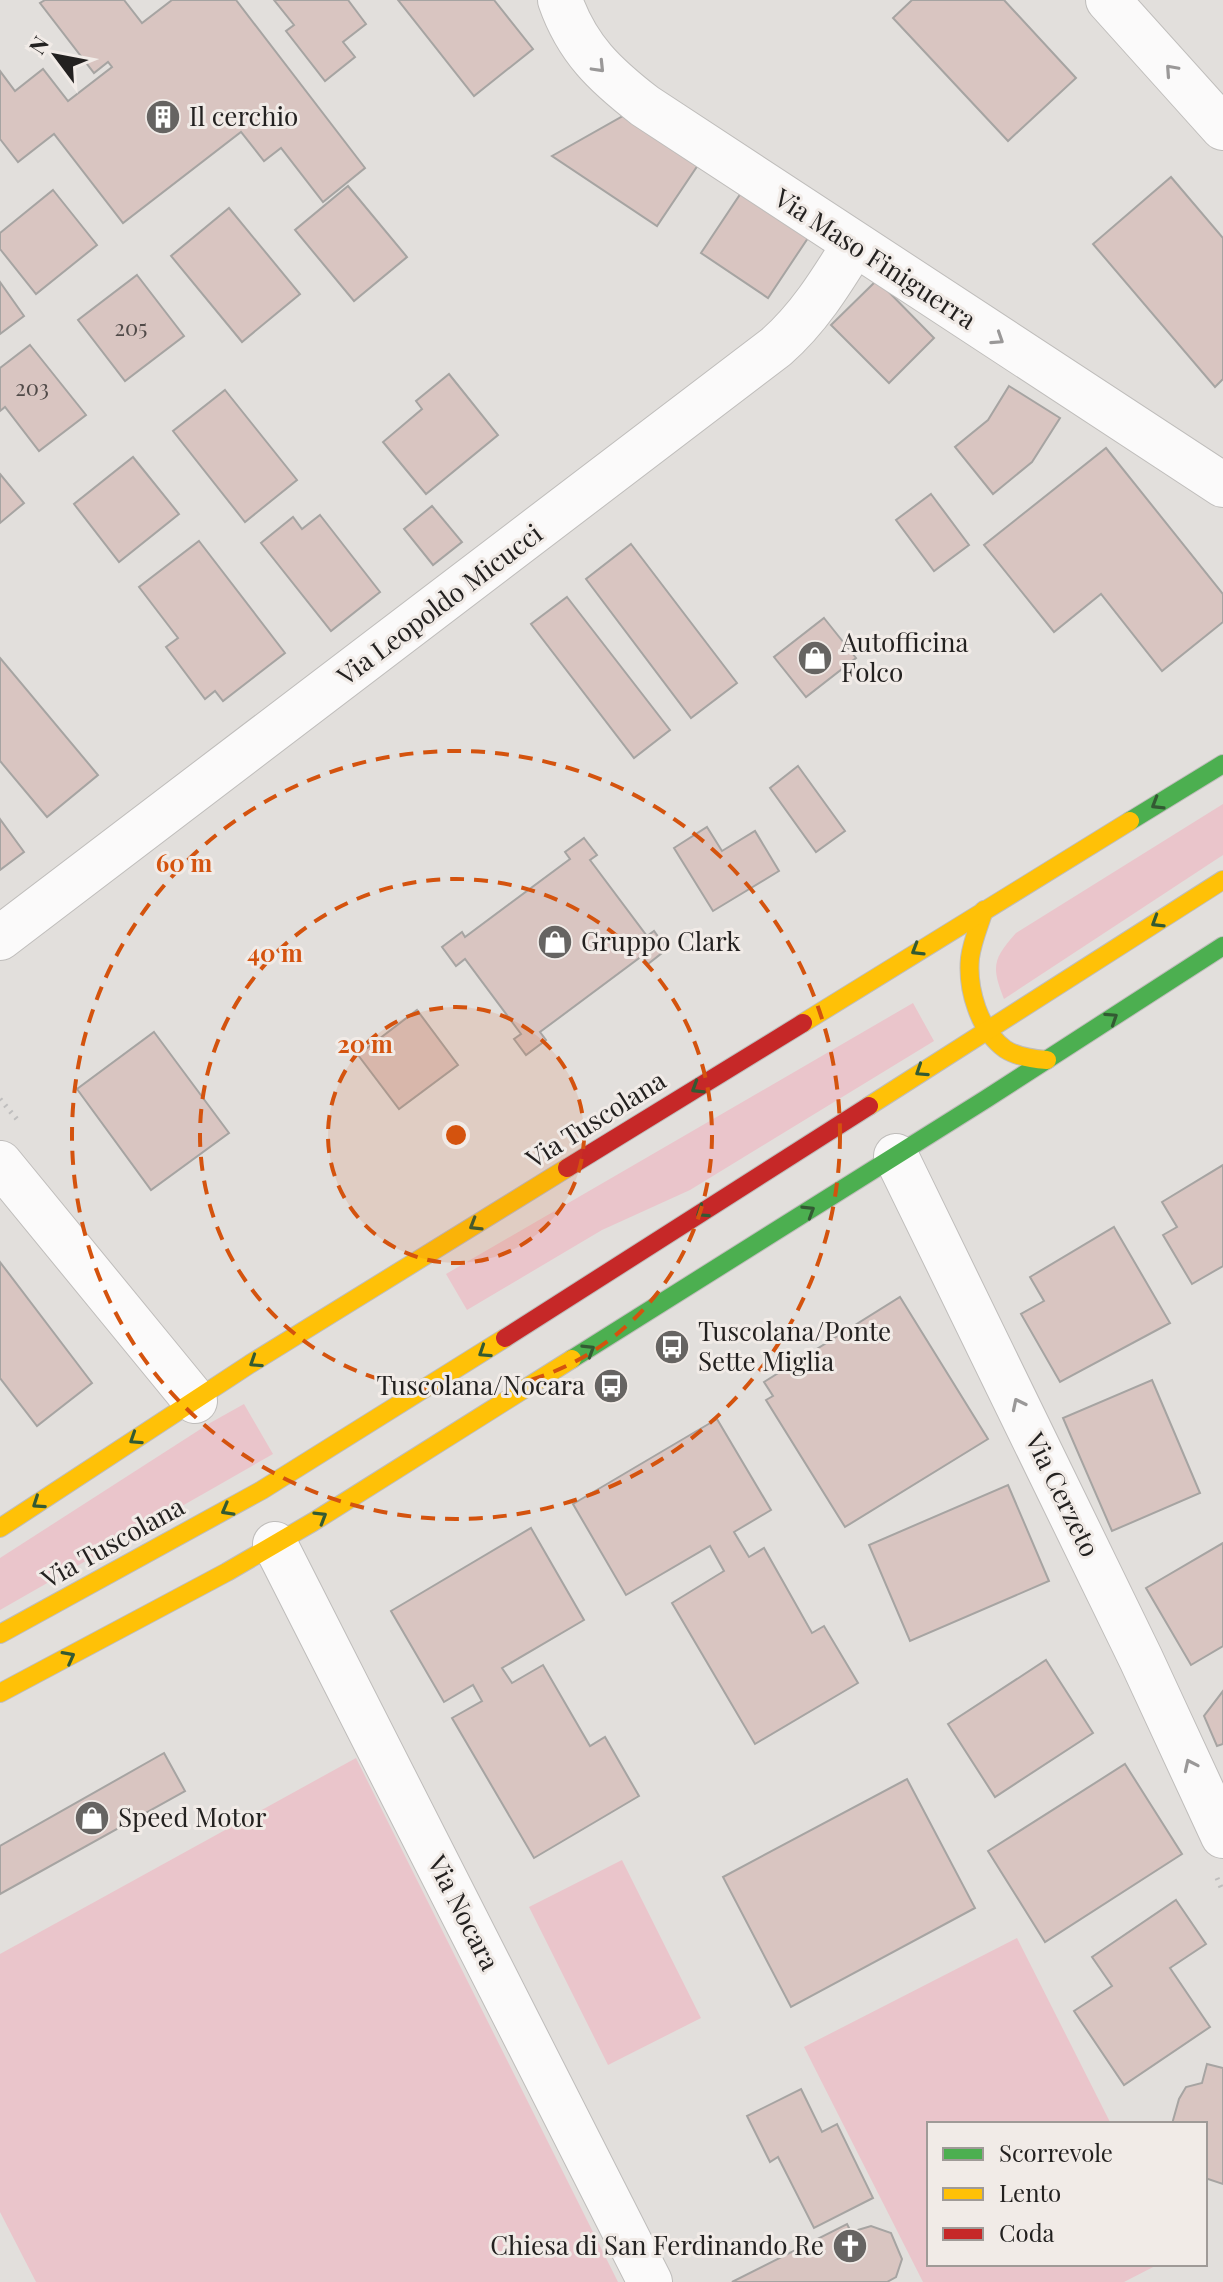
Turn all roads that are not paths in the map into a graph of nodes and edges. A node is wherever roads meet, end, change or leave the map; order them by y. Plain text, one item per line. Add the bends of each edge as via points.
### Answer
1 (560, 0) edge
2 (1108, 0) edge
3 (1223, 128) edge
4 (854, 245) junction
5 (1223, 485) edge
6 (1223, 764) edge
7 (1223, 880) edge
8 (984, 910) junction
9 (0, 938) edge
10 (1222, 949) edge
11 (987, 1030) junction
12 (1047, 1060) junction
13 (896, 1156) junction
14 (0, 1163) edge
15 (195, 1401) junction
16 (0, 1528) edge
17 (275, 1544) junction
18 (0, 1634) edge
19 (0, 1693) edge
20 (1223, 1836) edge
21 (650, 2282) edge

1 -> 4 street, Via Maso Finiguerra via 577,41 624,90
3 -> 2 street
4 -> 5 street, Via Maso Finiguerra
4 - 9 street, Via Leopoldo Micucci via 823,295 776,347
6 -> 8 main road, Via Tuscolana
7 -> 11 main road, Via Tuscolana
8 - 11 main road via 970,958 972,985
8 -> 15 main road, Via Tuscolana
12 -> 10 main road
11 - 12 main road via 1013,1053
11 -> 18 main road, Via Tuscolana via 342,1442
12 - 13 main road
17 -> 13 main road
20 -> 13 street, Via Cerzeto
14 - 15 street
15 -> 16 main road, Via Tuscolana
19 -> 17 main road
17 - 21 street, Via Nocara

